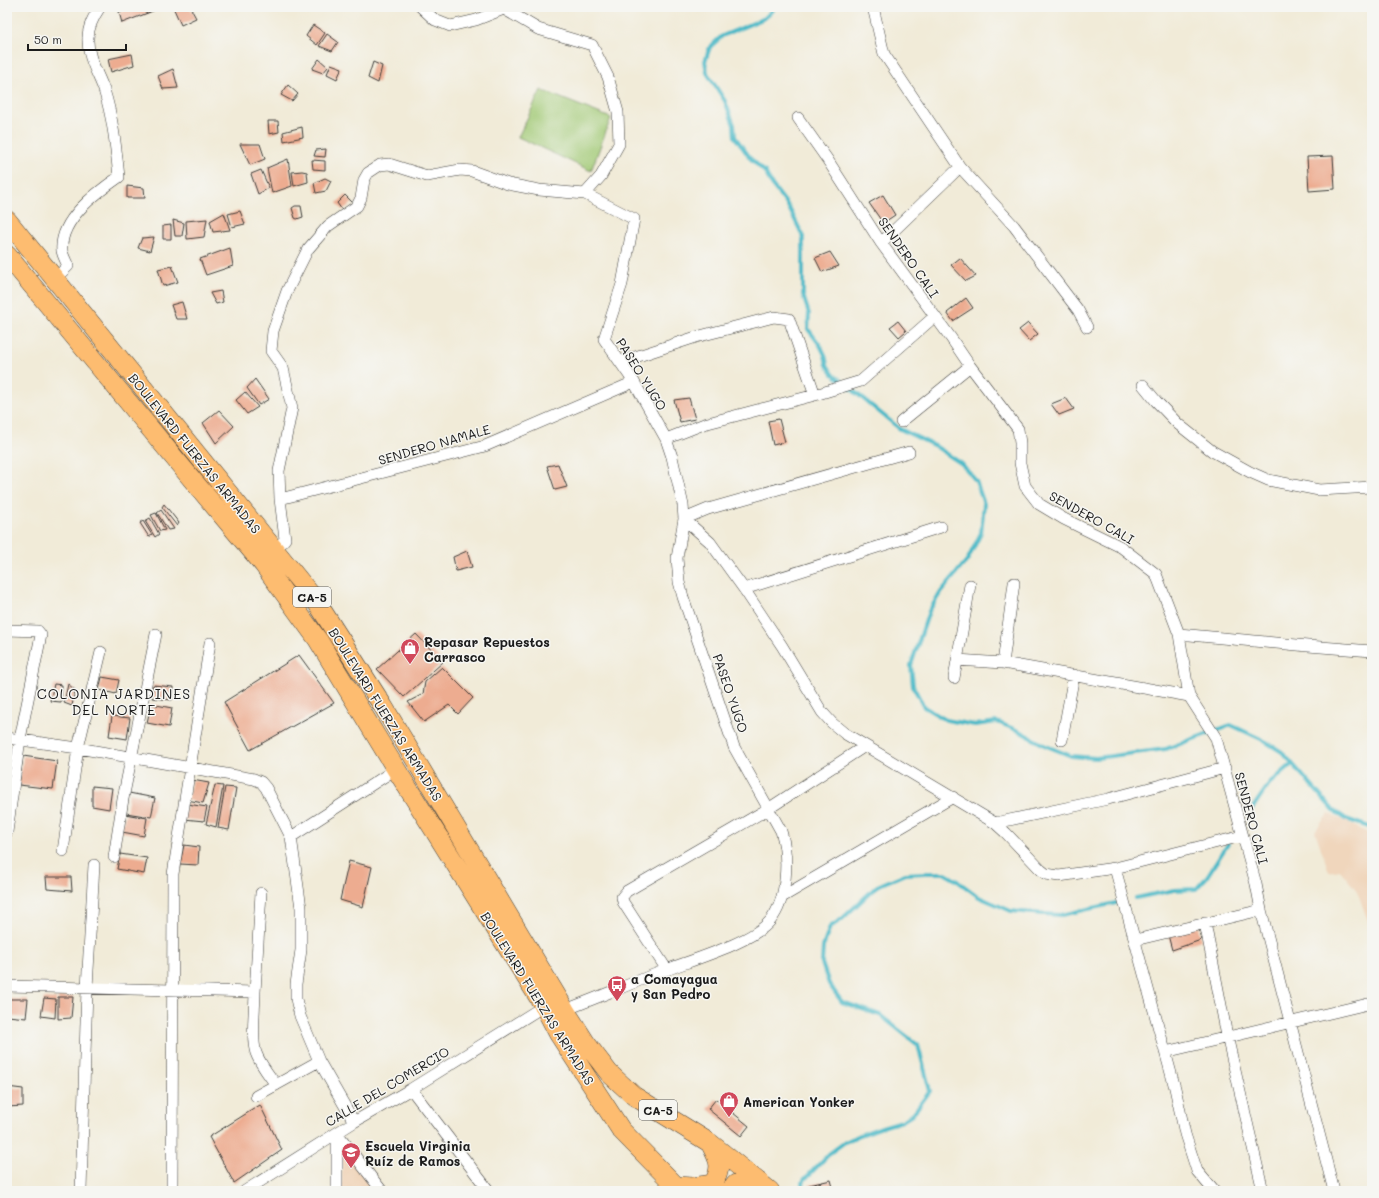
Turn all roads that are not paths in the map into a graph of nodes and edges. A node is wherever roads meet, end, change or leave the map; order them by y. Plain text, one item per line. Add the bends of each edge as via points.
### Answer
1 (100, 7) edge
2 (421, 7) edge
3 (873, 7) edge
4 (503, 8) edge
5 (798, 118) dead end
6 (960, 167) junction
7 (585, 194) junction
8 (7, 220) edge
9 (881, 243) junction
10 (7, 255) edge
11 (55, 279) junction
12 (934, 317) junction
13 (1086, 328) dead end
14 (620, 362) junction
15 (970, 366) junction
16 (634, 382) junction
17 (1143, 385) dead end
18 (815, 395) junction
19 (902, 422) dead end
20 (666, 439) junction
21 (909, 452) dead end
22 (1372, 486) edge
23 (280, 499) junction
24 (684, 519) junction
25 (941, 528) dead end
26 (275, 551) junction
27 (1014, 583) dead end
28 (970, 585) dead end
29 (744, 589) junction
30 (7, 630) edge
31 (156, 634) dead end
32 (1179, 634) junction
33 (210, 642) dead end
34 (1372, 651) edge
35 (101, 652) dead end
36 (957, 660) junction
37 (1002, 663) junction
38 (1074, 675) junction
39 (954, 678) dead end
40 (1189, 696) junction
41 (7, 738) edge
42 (20, 739) junction
43 (1062, 740) dead end
44 (865, 746) junction
45 (78, 748) junction
46 (131, 756) junction
47 (190, 767) junction
48 (1225, 768) junction
49 (396, 769) junction
50 (952, 797) junction
51 (768, 809) junction
52 (995, 823) junction
53 (7, 832) edge
54 (1242, 836) junction
55 (291, 837) junction
56 (63, 851) dead end
57 (114, 857) dead end
58 (94, 865) dead end
59 (1115, 868) junction
60 (260, 893) dead end
61 (782, 897) junction
62 (1261, 910) junction
63 (1205, 923) junction
64 (1135, 940) junction
65 (667, 970) junction
66 (7, 986) edge
67 (87, 988) junction
68 (173, 990) junction
69 (255, 992) junction
70 (1372, 1003) edge
71 (544, 1006) junction
72 (565, 1010) junction
73 (1291, 1022) junction
74 (1227, 1036) junction
75 (1165, 1052) junction
76 (319, 1061) junction
77 (276, 1085) junction
78 (411, 1089) junction
79 (256, 1096) dead end
80 (354, 1122) junction
81 (338, 1133) junction
82 (710, 1143) junction
83 (679, 1188) edge
84 (768, 1189) edge
85 (250, 1190) edge
86 (81, 1191) edge
87 (172, 1191) edge
88 (337, 1191) edge
89 (382, 1191) edge
90 (489, 1191) edge
91 (730, 1191) edge
92 (1214, 1191) edge
93 (1263, 1191) edge
94 (1334, 1191) edge

1 - 11 street via 87,38 92,63 104,90 111,118 119,177 76,212 62,242 62,253 68,266
2 - 4 street via 435,20 450,26 476,20
3 - 6 street via 884,54
4 - 7 street via 538,29 592,46 608,77 618,112 619,144 601,176
5 - 9 street, SENDERO CALI
6 - 9 street
6 - 13 street via 1014,226 1078,310
7 - 14 street, PASEO YUGO via 634,219 622,284 604,339
7 - 23 street, PASEO YUGO via 508,184 466,170 427,176 389,164 380,165 368,173 357,206 328,226 308,249 287,291 273,331 271,351 283,368 292,408 279,471
8 - 11 highway, BOULEVARD FUERZAS ARMADAS / CA-5
9 - 12 street, SENDERO CALI
10 - 49 highway, BOULEVARD FUERZAS ARMADAS / CA-5 via 263,564 318,640
11 - 26 highway, BOULEVARD FUERZAS ARMADAS / CA-5
12 - 15 street, SENDERO CALI
12 - 18 street via 861,381
14 - 16 street, PASEO YUGO
14 - 18 street via 696,337 774,317 789,319
15 - 19 street
15 - 32 street, SENDERO CALI via 1018,429 1020,463 1025,486 1039,504 1121,547 1156,574
16 - 20 street, PASEO YUGO
16 - 23 street, SENDERO NAMALE via 485,446
17 - 22 street via 1178,424 1206,446 1262,478 1319,490
18 - 20 street via 704,424
20 - 24 street, PASEO YUGO via 683,505
21 - 24 street via 708,509
23 - 26 street, PASEO YUGO via 285,539
24 - 29 street via 710,542
24 - 51 street, PASEO YUGO via 677,558 683,597 734,747
25 - 29 street
26 - 72 highway, BOULEVARD FUERZAS ARMADAS / CA-5 via 316,601 383,706
27 - 37 street
28 - 36 street
29 - 44 street via 822,712 844,733
30 - 42 street via 38,631 41,635
31 - 46 street
32 - 34 street
32 - 40 street, SENDERO CALI
33 - 47 street
35 - 45 street
36 - 37 street
36 - 39 street
37 - 38 street
38 - 40 street
38 - 43 street
40 - 48 street, SENDERO CALI via 1216,738
41 - 42 street
42 - 45 street
42 - 53 street
44 - 50 street
44 - 51 street
45 - 46 street
45 - 56 street
46 - 47 street
46 - 57 street
47 - 55 street via 254,778 261,782
47 - 68 street via 173,874
48 - 52 street via 1108,799
48 - 54 street, SENDERO CALI
49 - 55 street
49 - 71 highway, BOULEVARD FUERZAS ARMADAS / CA-5
50 - 52 street
50 - 61 street
51 - 61 street, PASEO YUGO via 784,841 786,868
51 - 65 street via 627,891 622,897
52 - 59 street via 1046,874 1059,876
54 - 59 street
54 - 62 street, SENDERO CALI
55 - 76 street via 301,908 301,950 296,1000
58 - 67 street
59 - 64 street
60 - 69 street
61 - 65 street, PASEO YUGO via 775,913 762,930 733,945
62 - 63 street
62 - 73 street, SENDERO CALI
63 - 64 street
63 - 74 street
64 - 75 street
65 - 72 street, PASEO YUGO
66 - 67 street
67 - 68 street
67 - 86 street
68 - 69 street
68 - 87 street
69 - 77 street via 256,1053
70 - 73 street
71 - 78 street, CALLE DEL COMERCIO
71 - 83 highway, BOULEVARD FUERZAS ARMADAS / CA-5 via 562,1039 621,1130
72 - 82 highway, BOULEVARD FUERZAS ARMADAS / CA-5 via 586,1044 609,1073 634,1096
73 - 74 street
73 - 94 street, SENDERO CALI
74 - 75 street
74 - 93 street
75 - 92 street via 1185,1134 1197,1170
76 - 77 street
76 - 80 street
77 - 79 street
78 - 80 street, CALLE DEL COMERCIO
78 - 90 street
80 - 81 street, CALLE DEL COMERCIO
81 - 85 street, CALLE DEL COMERCIO
81 - 88 street
81 - 89 street
82 - 83 highway via 720,1167 713,1184
82 - 84 highway, BOULEVARD FUERZAS ARMADAS / CA-5
84 - 91 highway via 736,1184

